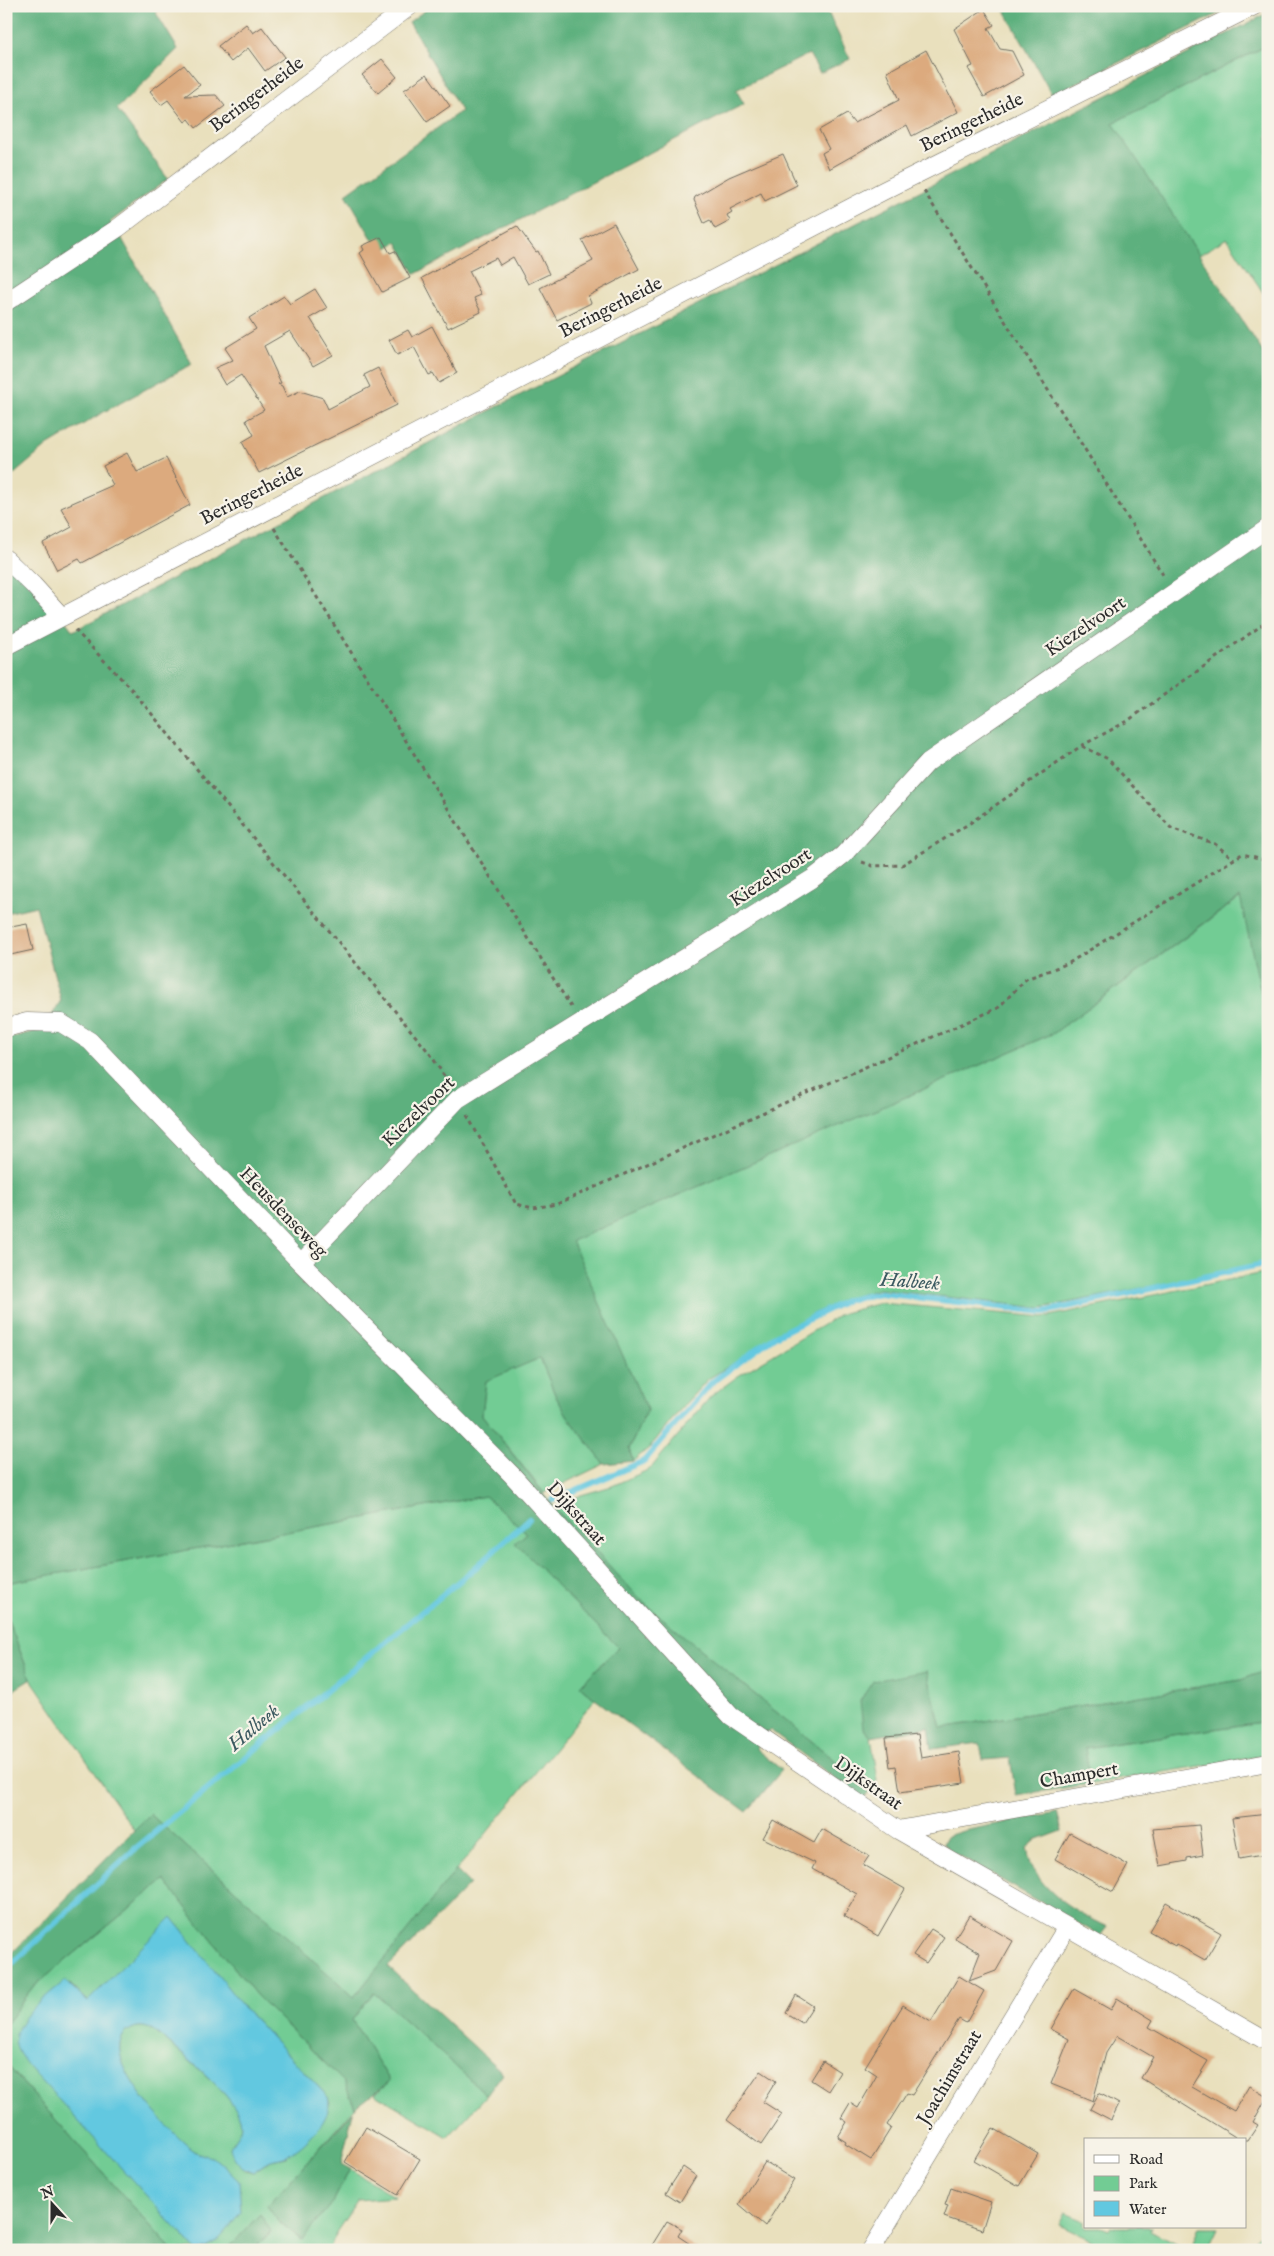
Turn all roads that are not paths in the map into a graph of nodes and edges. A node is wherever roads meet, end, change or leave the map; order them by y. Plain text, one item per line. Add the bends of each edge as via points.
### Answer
1 (410, 6) edge
2 (1254, 6) edge
3 (6, 302) edge
4 (1268, 528) edge
5 (6, 559) edge
6 (62, 617) junction
7 (6, 646) edge
8 (6, 1028) edge
9 (301, 1264) junction
10 (512, 1476) joint
11 (1268, 1763) edge
12 (898, 1830) junction
13 (1066, 1928) junction
14 (1268, 2042) edge
15 (871, 2250) edge

1 - 3 street, Beringerheide via 118,228
2 - 6 street, Beringerheide via 914,176
4 - 9 street, Kiezelvoort via 928,762 843,854 812,879 458,1099
5 - 6 street
6 - 7 street, Beringerheide
8 - 9 street, Heusdenseweg via 28,1022 61,1023 90,1041
9 - 10 street, Heusdenseweg
10 - 12 street, Dijkstraat via 731,1716
11 - 12 street, Champert
12 - 13 street, Dijkstraat
13 - 14 street, Dijkstraat
13 - 15 street, Joachimstraat

